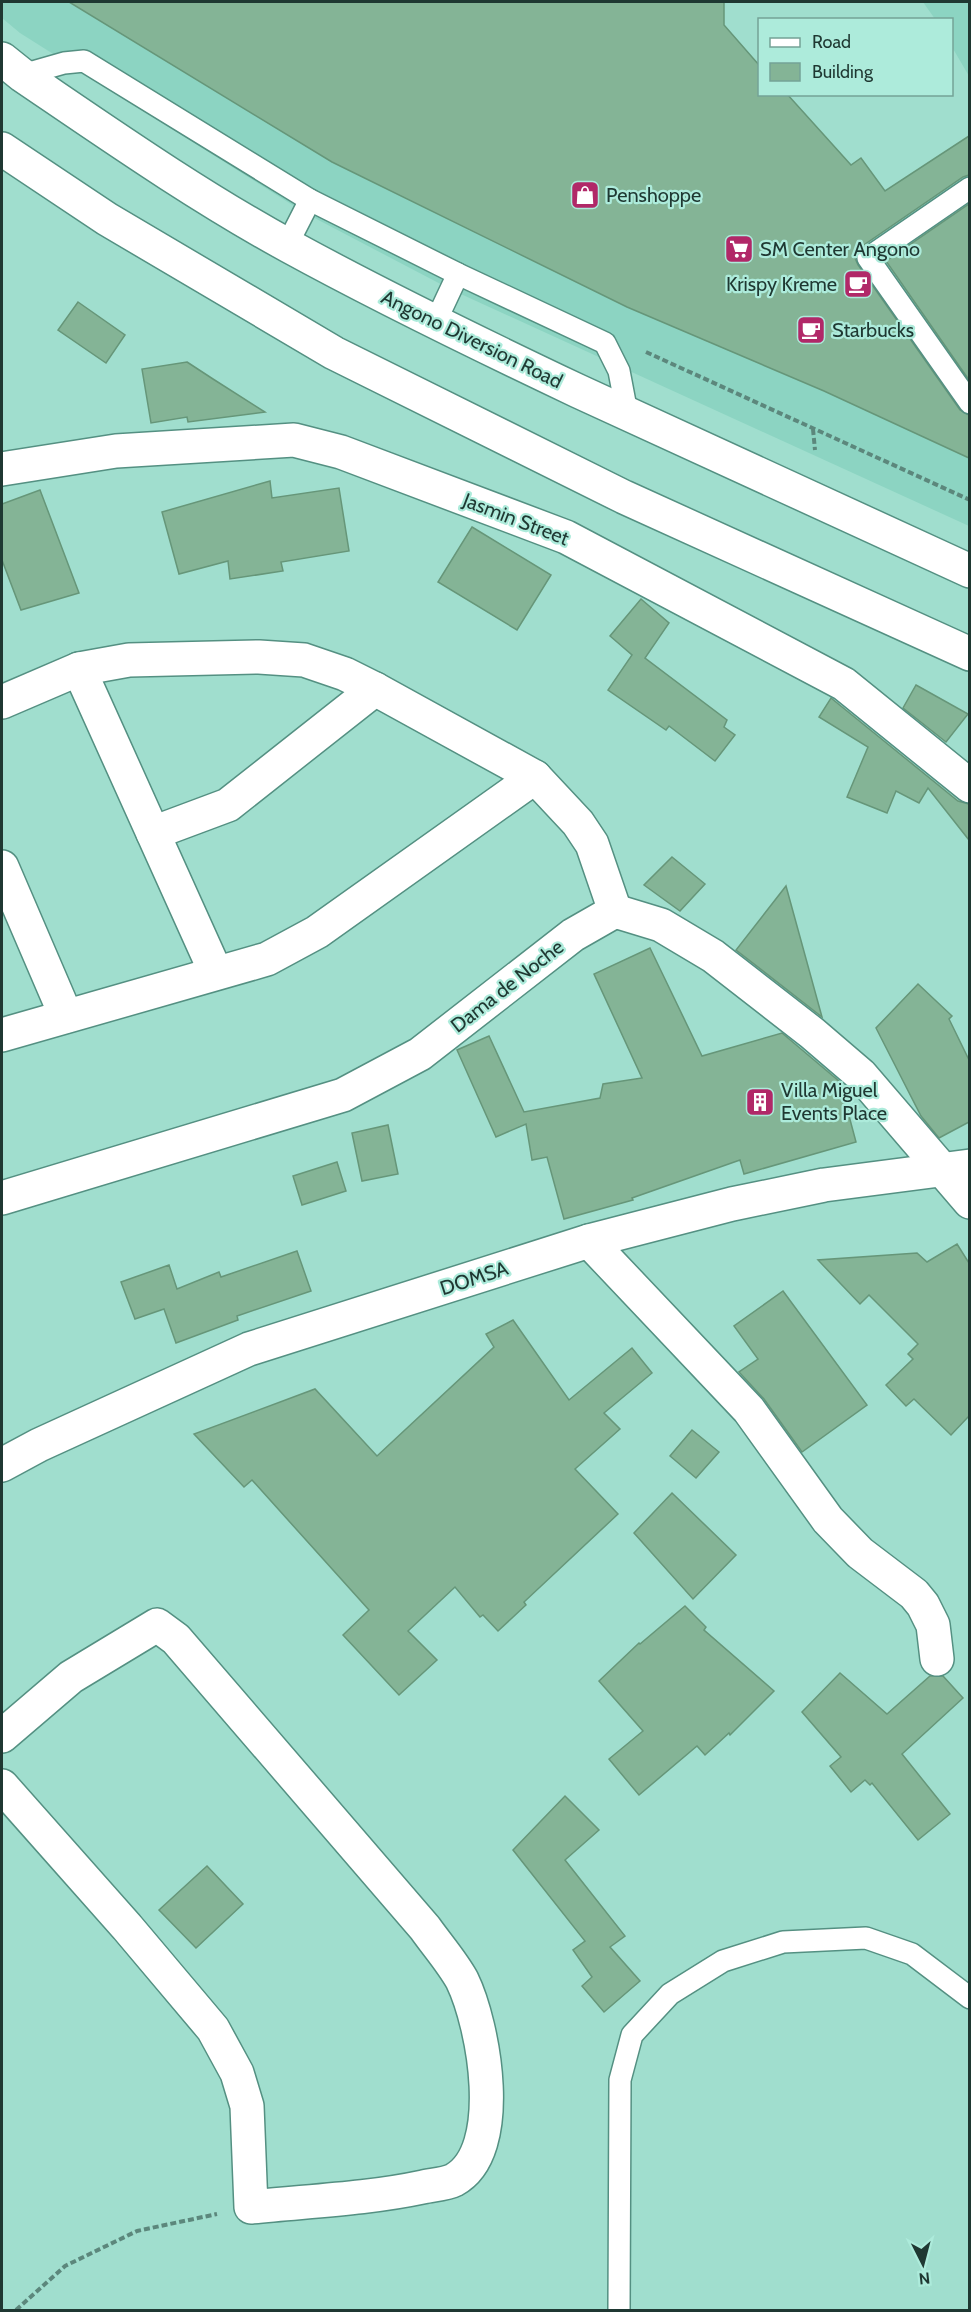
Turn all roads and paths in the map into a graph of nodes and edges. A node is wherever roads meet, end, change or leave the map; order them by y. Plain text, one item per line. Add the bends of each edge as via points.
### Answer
1 (11, 67) edge
2 (2, 149) edge
3 (969, 189) edge
4 (310, 200) junction
5 (287, 245) junction
6 (458, 274) junction
7 (435, 323) junction
8 (605, 343) junction
9 (969, 403) edge
10 (627, 413) junction
11 (813, 428) junction
12 (816, 450) dead end
13 (2, 469) edge
14 (969, 500) edge
15 (969, 571) edge
16 (969, 654) edge
17 (79, 669) junction
18 (375, 689) junction
19 (2, 702) edge
20 (535, 777) junction
21 (969, 786) edge
22 (153, 833) junction
23 (2, 867) edge
24 (615, 911) junction
25 (216, 974) junction
26 (66, 1016) junction
27 (2, 1035) edge
28 (955, 1168) edge
29 (2, 1198) edge
30 (969, 1202) edge
31 (589, 1241) junction
32 (2, 1465) edge
33 (937, 1659) dead end
34 (2, 1736) edge
35 (2, 1786) edge
36 (969, 1998) edge
37 (251, 2207) junction
38 (16, 2310) edge
39 (619, 2310) edge

1 - 4 lane via 84,61
1 - 5 street, Angono Diversion Road via 171,176
2 - 16 street via 106,219 334,353 624,497
3 - 9 lane via 868,258
4 - 5 lane
4 - 6 lane
5 - 7 street, Angono Diversion Road
6 - 7 lane
6 - 8 lane
7 - 10 street, Angono Diversion Road
8 - 10 lane via 619,371
8 - 11 path via 640,350
10 - 15 street, Angono Diversion Road
11 - 12 path
11 - 14 path
13 - 21 street, Jasmin Street via 116,450 294,440 341,452 566,537 844,684
17 - 18 street via 129,660 304,660
17 - 19 street
17 - 22 street
18 - 20 street
18 - 22 street via 228,806
20 - 24 street via 592,844
20 - 25 street via 317,932 267,959
22 - 25 street
23 - 26 street
24 - 28 street via 661,925 713,956 861,1075
24 - 29 street, Dama de Noche via 573,935 420,1054 343,1095
25 - 26 street
26 - 27 street
28 - 30 street
28 - 31 street, DOMSA via 824,1185
31 - 32 street, DOMSA via 249,1349
31 - 33 street via 749,1410 828,1520 850,1544 914,1594 933,1625
34 - 37 street via 71,1677 157,1625 176,1639 425,1928 461,1979 476,2018 485,2059 485,2127 476,2161 454,2180 396,2193
35 - 37 street via 128,1927 213,2030 237,2073 247,2106
36 - 39 lane via 912,1954 866,1938 783,1942 723,1961 670,1994 632,2035 620,2080
37 - 38 path via 137,2231 65,2266

